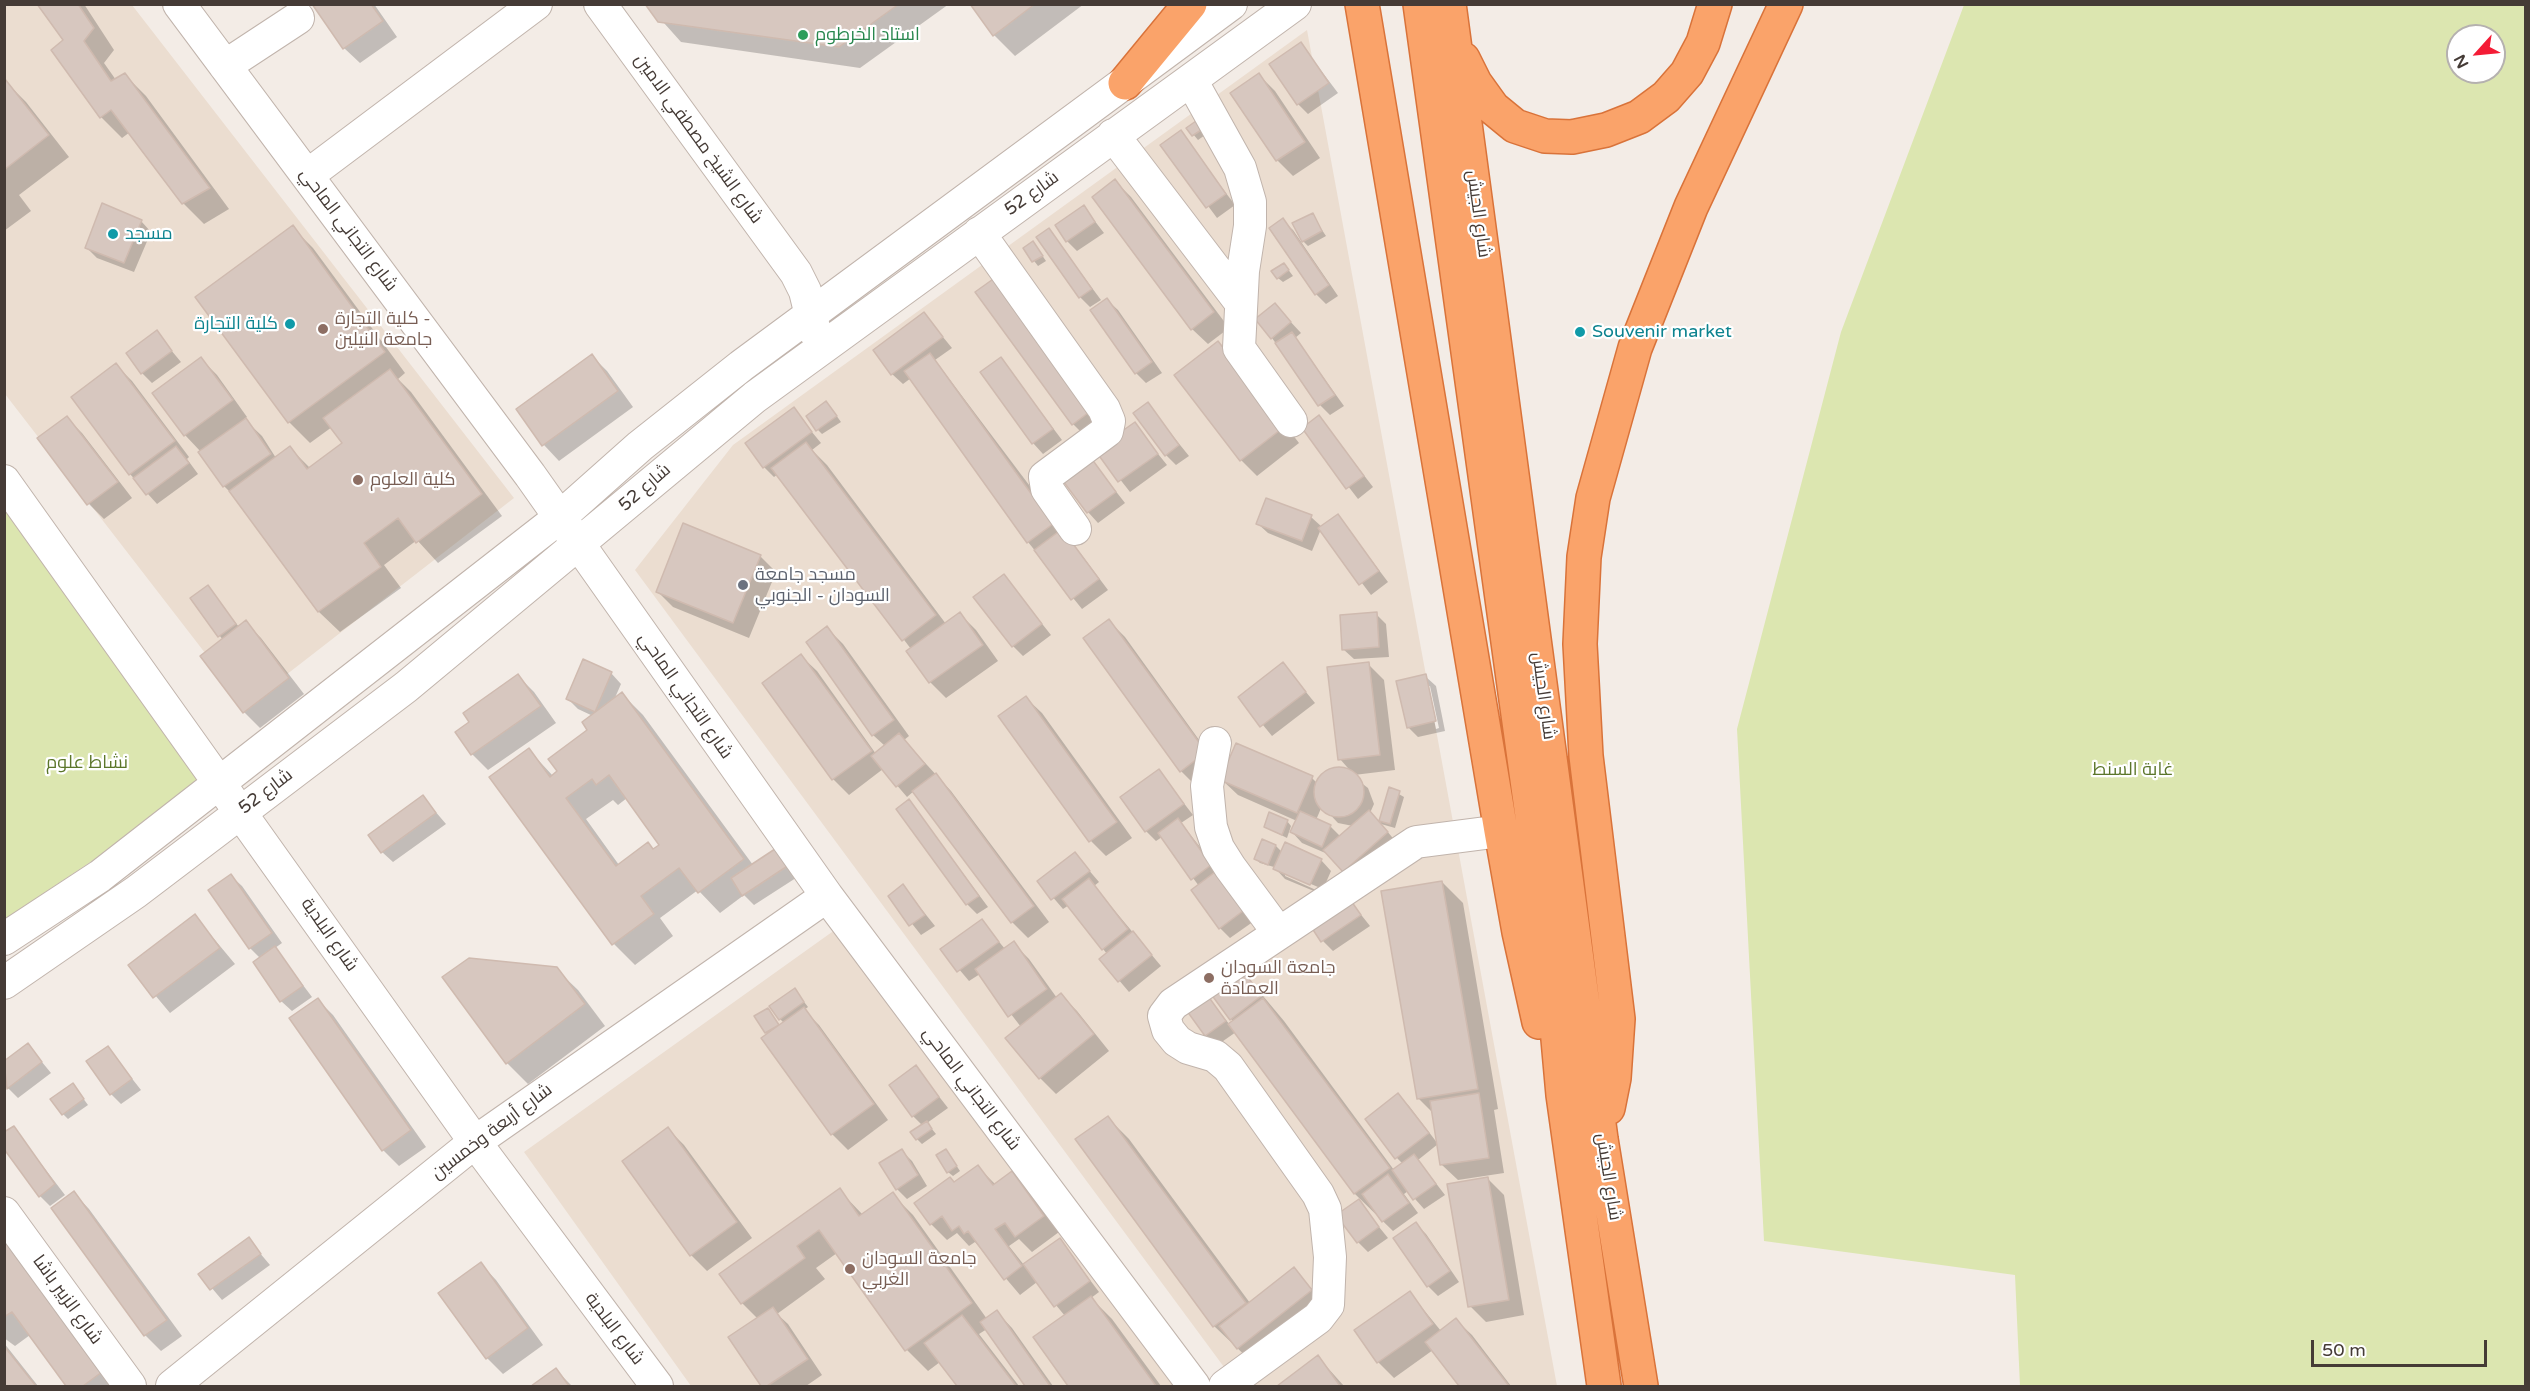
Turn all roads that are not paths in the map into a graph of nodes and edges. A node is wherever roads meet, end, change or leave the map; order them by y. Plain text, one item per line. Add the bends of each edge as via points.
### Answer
1 (179, 4) edge
2 (536, 4) edge
3 (600, 4) edge
4 (1190, 4) edge
5 (1231, 4) edge
6 (1295, 4) edge
7 (1362, 4) edge
8 (1420, 4) edge
9 (1449, 4) edge
10 (1715, 4) edge
11 (1786, 4) edge
12 (298, 18) dead end
13 (1454, 40) junction
14 (225, 66) junction
15 (1191, 80) junction
16 (1125, 83) junction
17 (1113, 135) junction
18 (308, 176) junction
19 (979, 233) junction
20 (1241, 303) junction
21 (811, 313) junction
22 (816, 353) junction
23 (1291, 422) dead end
24 (4, 481) edge
25 (558, 518) junction
26 (1075, 529) dead end
27 (579, 545) junction
28 (1215, 743) dead end
29 (219, 781) junction
30 (242, 811) junction
31 (1501, 831) junction
32 (827, 896) junction
33 (1278, 932) junction
34 (4, 939) edge
35 (4, 983) edge
36 (1563, 1095) junction
37 (1601, 1139) junction
38 (475, 1142) junction
39 (4, 1213) edge
40 (130, 1386) edge
41 (172, 1386) edge
42 (657, 1386) edge
43 (1194, 1386) edge
44 (1225, 1386) edge
45 (1604, 1386) edge
46 (1641, 1386) edge

1 - 14 street, شارع التجاني الماحي
2 - 18 street
3 - 21 street, شارع الشيخ مصطفي الامين via 796,273
4 - 16 highway
5 - 16 street, شارع 52
6 - 15 street, شارع 52
7 - 31 highway
8 - 36 highway, شارع الجيش via 1547,928
9 - 13 highway, شارع الجيش
10 - 13 highway via 1703,43 1687,73 1666,97 1639,117 1606,130 1572,137 1545,136 1515,126 1493,108 1475,83
11 - 37 highway via 1691,207 1635,348 1593,498 1584,556 1582,703 1618,1020 1614,1078
12 - 14 street
13 - 37 highway, شارع الجيش
14 - 18 street, شارع التجاني الماحي
15 - 17 street, شارع 52
15 - 20 street via 1240,168 1250,202
16 - 21 street, شارع 52
17 - 19 street, شارع 52
17 - 20 street
18 - 25 street, شارع التجاني الماحي
19 - 22 street, شارع 52
19 - 26 street via 1109,421 1107,431 1045,477 1047,489
20 - 23 street via 1239,348
21 - 22 street, شارع الشيخ مصطفي الامين
21 - 25 street, شارع 52 via 640,446
22 - 27 street, شارع 52 via 755,397
24 - 29 street, شارع البلدية
25 - 27 street, شارع التجاني الماحي
25 - 29 street, شارع 52
27 - 30 street, شارع 52 via 406,687
27 - 32 street, شارع التجاني الماحي
28 - 33 street via 1207,786 1211,827 1218,848
29 - 30 street, شارع البلدية
29 - 34 street, شارع 52 via 100,876
30 - 35 street, شارع 52 via 136,892
30 - 38 street, شارع البلدية
31 - 33 street via 1416,842
31 - 36 highway via 1537,1016
32 - 38 street, شارع أربعة وخمسين
32 - 43 street, شارع التجاني الماحي
33 - 44 street via 1173,1004 1164,1016 1177,1041 1215,1056 1227,1066 1325,1209 1330,1268 1328,1305 1318,1318
36 - 45 highway, شارع الجيش
37 - 46 highway, شارع الجيش
38 - 41 street, شارع أربعة وخمسين
38 - 42 street, شارع البلدية
39 - 40 street, شارع الزبير باشا

